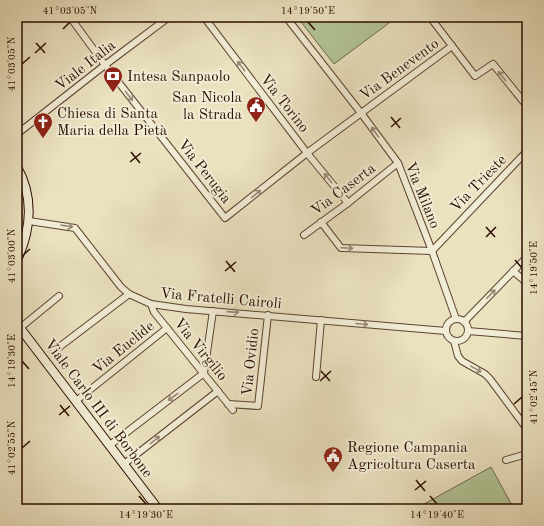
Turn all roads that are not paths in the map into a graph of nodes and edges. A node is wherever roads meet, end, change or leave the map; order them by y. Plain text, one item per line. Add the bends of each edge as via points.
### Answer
1 (70, 17) edge
2 (169, 17) edge
3 (204, 17) edge
4 (286, 17) edge
5 (430, 17) edge
6 (452, 46) junction
7 (105, 65) junction
8 (527, 106) edge
9 (361, 113) junction
10 (17, 134) edge
11 (527, 151) edge
12 (307, 153) junction
13 (398, 163) junction
14 (17, 168) edge
15 (348, 203) junction
16 (225, 218) joint
17 (28, 221) junction
18 (321, 222) junction
19 (304, 235) dead end
20 (432, 251) junction
21 (527, 257) edge
22 (17, 260) edge
23 (513, 271) junction
24 (527, 283) edge
25 (129, 294) junction
26 (59, 296) dead end
27 (151, 304) junction
28 (213, 311) junction
29 (268, 315) junction
30 (456, 319) junction
31 (321, 320) junction
32 (464, 322) junction
33 (19, 326) edge
34 (167, 328) junction
35 (446, 331) junction
36 (468, 331) junction
37 (527, 336) edge
38 (454, 341) junction
39 (54, 351) dead end
40 (204, 373) junction
41 (316, 378) dead end
42 (218, 391) junction
43 (76, 401) junction
44 (228, 404) junction
45 (232, 410) dead end
46 (527, 429) edge
47 (110, 446) junction
48 (527, 454) edge
49 (506, 460) dead end
50 (124, 464) junction
51 (158, 509) edge

1 - 7 street, Via Perugia
2 - 7 street, Viale Italia
12 -> 3 street, Via Torino
4 - 9 street, Via Milano
5 - 6 street
8 -> 6 street via 493,64 475,76
6 - 9 street, Via Benevento
7 - 10 street, Viale Italia
7 -> 16 street, Via Perugia
9 - 12 street, Via Benevento
13 -> 9 street, Via Milano
11 - 20 street, Via Trieste
15 -> 12 street, Via Torino
16 -> 12 street, Via Benevento
13 - 15 street, Via Caserta
13 - 20 street, Via Milano
14 - 17 main road via 26,188
15 - 18 street, Via Caserta
17 - 22 main road via 23,248
17 -> 25 street, Via Fratelli Cairoli via 75,228 120,287
18 - 19 street, Via Caserta
18 -> 20 street via 340,248
20 - 30 street, Via Milano
21 - 23 street
23 - 24 street
32 -> 23 street
25 - 27 street, Via Fratelli Cairoli
25 - 39 street
26 - 33 street
27 - 28 street, Via Fratelli Cairoli
27 - 34 street, Via Virgilio
28 -> 29 street, Via Fratelli Cairoli
28 - 40 street
29 - 31 street, Via Fratelli Cairoli
29 - 44 street, Via Ovidio via 258,406
30 - 32 street
30 - 35 street via 448,323
31 -> 35 street, Via Fratelli Cairoli
31 - 41 street
32 - 36 street
33 - 43 main road, Viale Carlo III di Borbone
34 - 40 street, Via Virgilio
34 - 43 street, Via Euclide
35 - 38 street via 448,338
36 - 37 street
36 - 38 street via 465,338
38 -> 46 street via 462,361 490,379
40 - 42 street, Via Virgilio
40 -> 47 street
42 - 44 street, Via Virgilio
50 -> 42 street
43 - 47 main road, Viale Carlo III di Borbone
44 - 45 street, Via Virgilio
47 - 50 main road, Viale Carlo III di Borbone
48 - 49 street
50 - 51 main road, Viale Carlo III di Borbone

